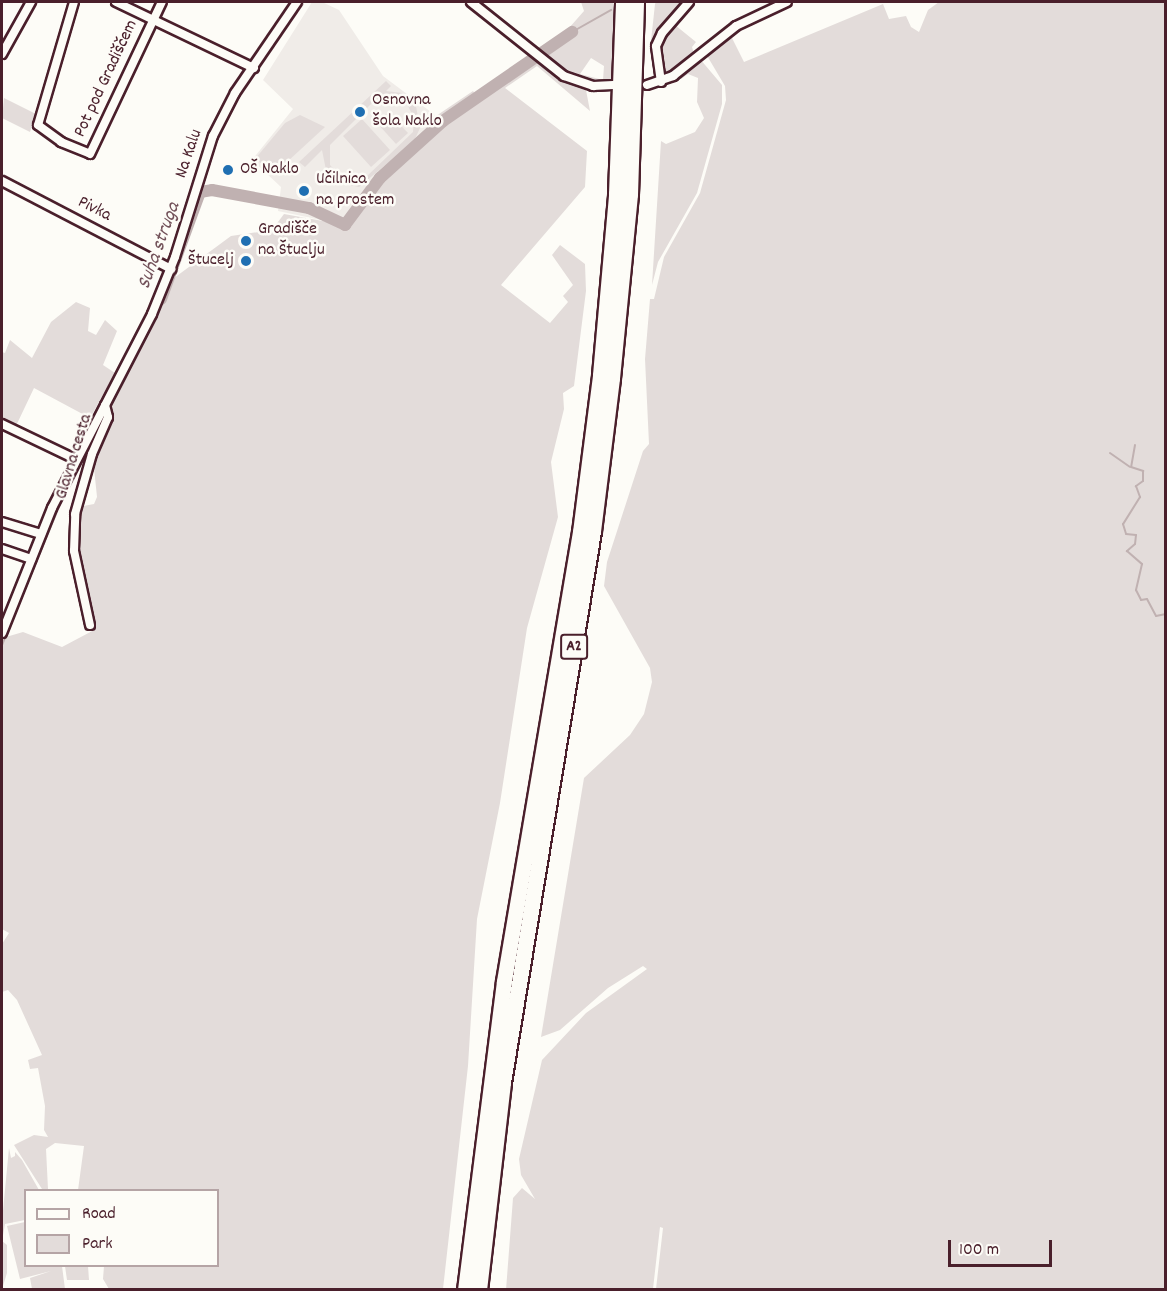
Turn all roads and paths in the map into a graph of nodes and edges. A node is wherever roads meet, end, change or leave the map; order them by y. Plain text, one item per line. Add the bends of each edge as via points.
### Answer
1 (31, 2) edge
2 (74, 2) edge
3 (116, 2) edge
4 (162, 2) edge
5 (297, 2) edge
6 (471, 2) edge
7 (623, 2) edge
8 (636, 2) edge
9 (689, 2) edge
10 (787, 2) edge
11 (154, 19) junction
12 (2, 54) edge
13 (254, 68) junction
14 (661, 82) junction
15 (613, 85) dead end
16 (647, 85) dead end
17 (2, 181) edge
18 (179, 245) junction
19 (158, 261) junction
20 (171, 269) junction
21 (105, 405) junction
22 (2, 424) edge
23 (75, 459) junction
24 (2, 522) edge
25 (41, 534) junction
26 (2, 549) edge
27 (31, 559) junction
28 (90, 625) dead end
29 (2, 633) edge
30 (465, 1290) edge
31 (479, 1290) edge

1 - 12 street
2 - 11 street, Pot pod Gradiščem via 38,125 51,137 90,154
3 - 11 street
4 - 11 street
5 - 13 street, Na Kalu
6 - 15 street via 546,62 581,83
7 - 30 highway, A2 via 616,194 599,386 580,532 504,981
8 - 31 highway, A2 via 630,194 609,402 593,531 510,1035
9 - 14 street via 656,46
10 - 14 street via 736,26
11 - 13 street
13 - 18 street, Na Kalu via 213,136
14 - 16 street
17 - 19 street, Pivka
18 - 19 street via 168,258
18 - 20 street, Na Kalu
19 - 20 street, Pivka
20 - 21 street, Na Kalu
21 - 23 street, Na Kalu
21 - 28 street, Glavna cesta via 108,417 75,514 74,551
22 - 23 street
23 - 25 street, Na Kalu
24 - 25 street
25 - 27 street, Na Kalu
26 - 27 street
27 - 29 street, Na Kalu

